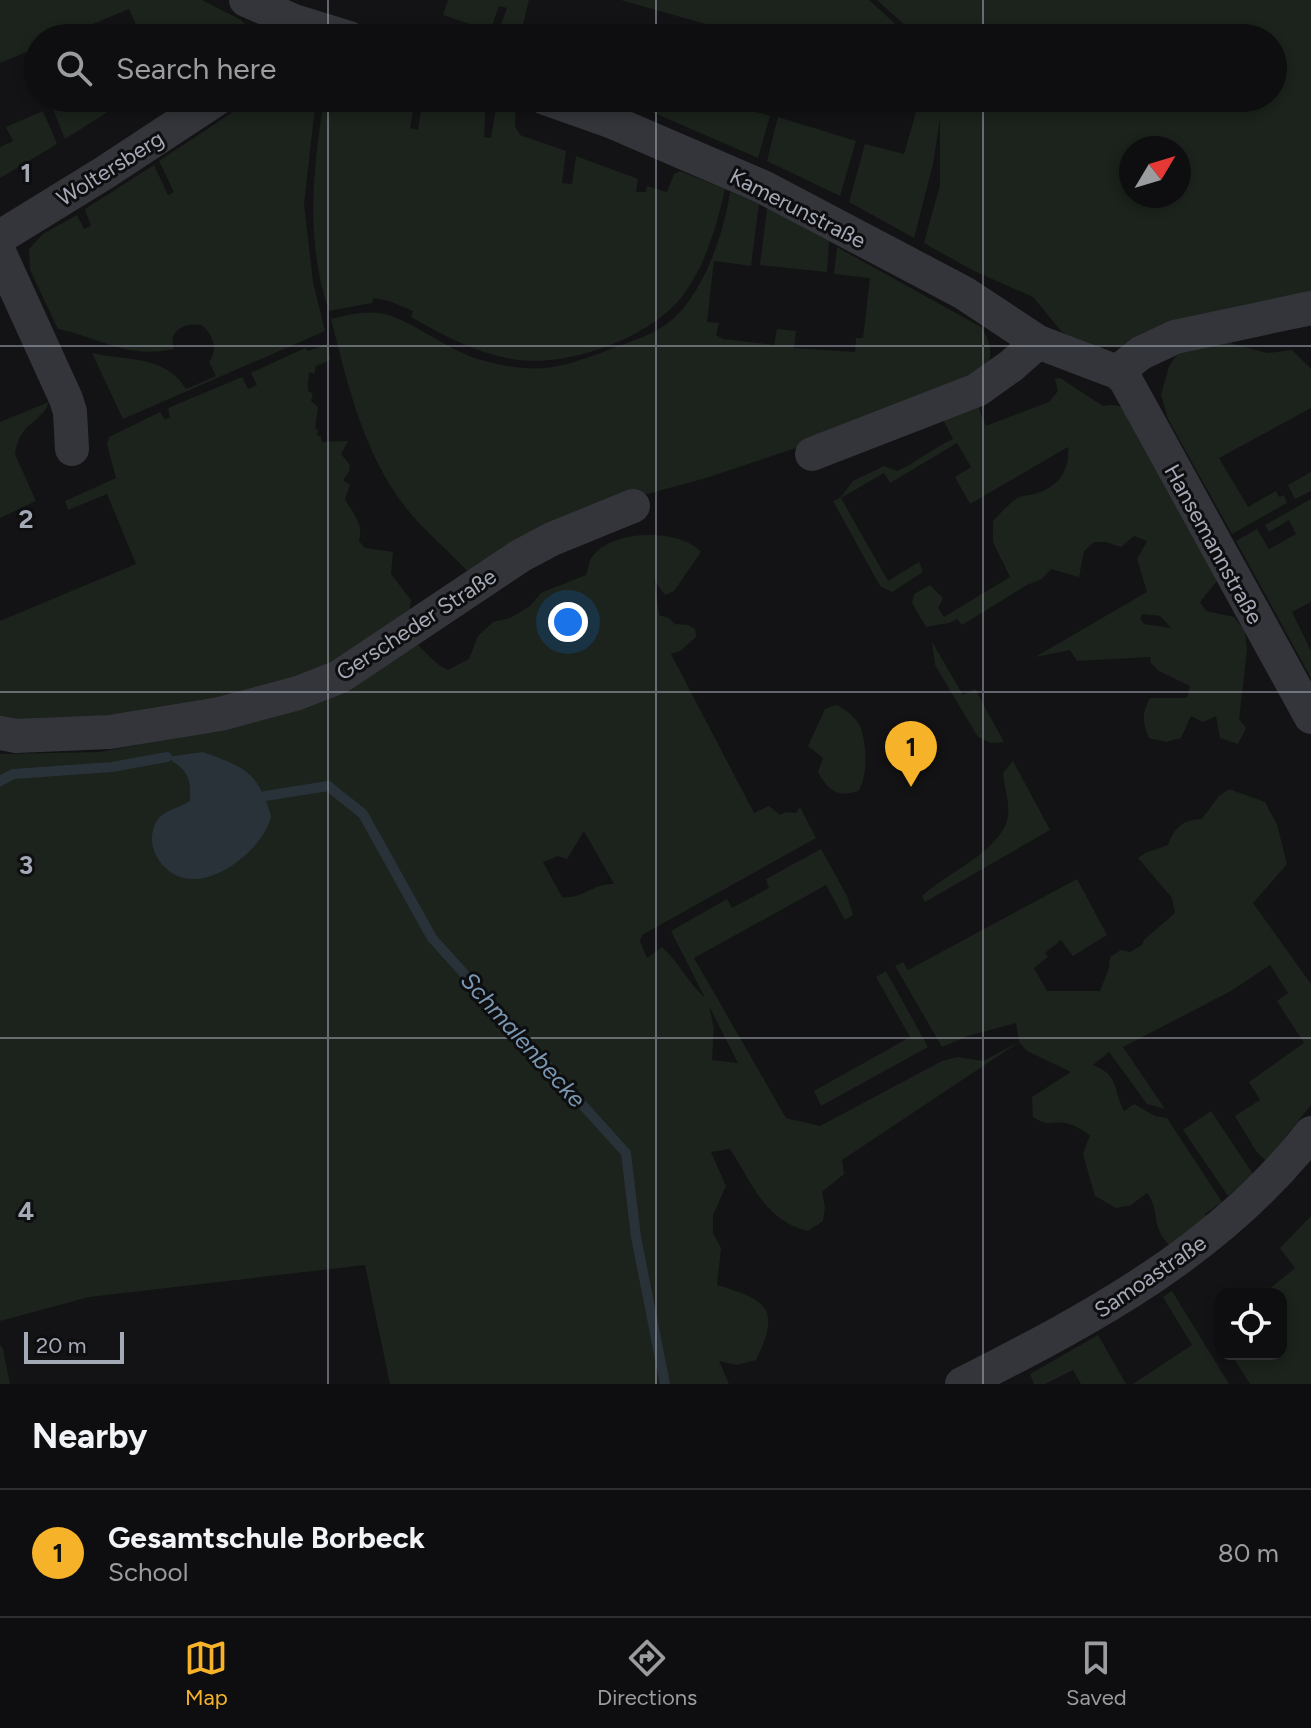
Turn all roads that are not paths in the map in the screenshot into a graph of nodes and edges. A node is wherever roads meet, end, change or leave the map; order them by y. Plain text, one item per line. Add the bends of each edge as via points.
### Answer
1 (246, 0) edge
2 (281, 24) edge
3 (197, 112) edge
4 (585, 112) edge
5 (0, 237) edge
6 (0, 254) edge
7 (1311, 308) edge
8 (1038, 342) junction
9 (1117, 372) junction
10 (72, 449) dead end
11 (812, 454) dead end
12 (633, 506) dead end
13 (1311, 717) edge
14 (0, 733) edge
15 (1311, 1133) edge
16 (962, 1384) edge

1 - 2 street
3 - 5 street, Woltersberg
4 - 8 street, Kamerunstraße via 763,187 964,293
6 - 10 street via 66,399
7 - 9 street via 1175,337
8 - 9 street
8 - 11 street via 977,390
9 - 13 street, Hansemannstraße
12 - 14 street, Gerscheder Straße via 520,556 339,677 298,693 220,714 110,732
15 - 16 street, Samoastraße via 1257,1194 1157,1275 1084,1321

